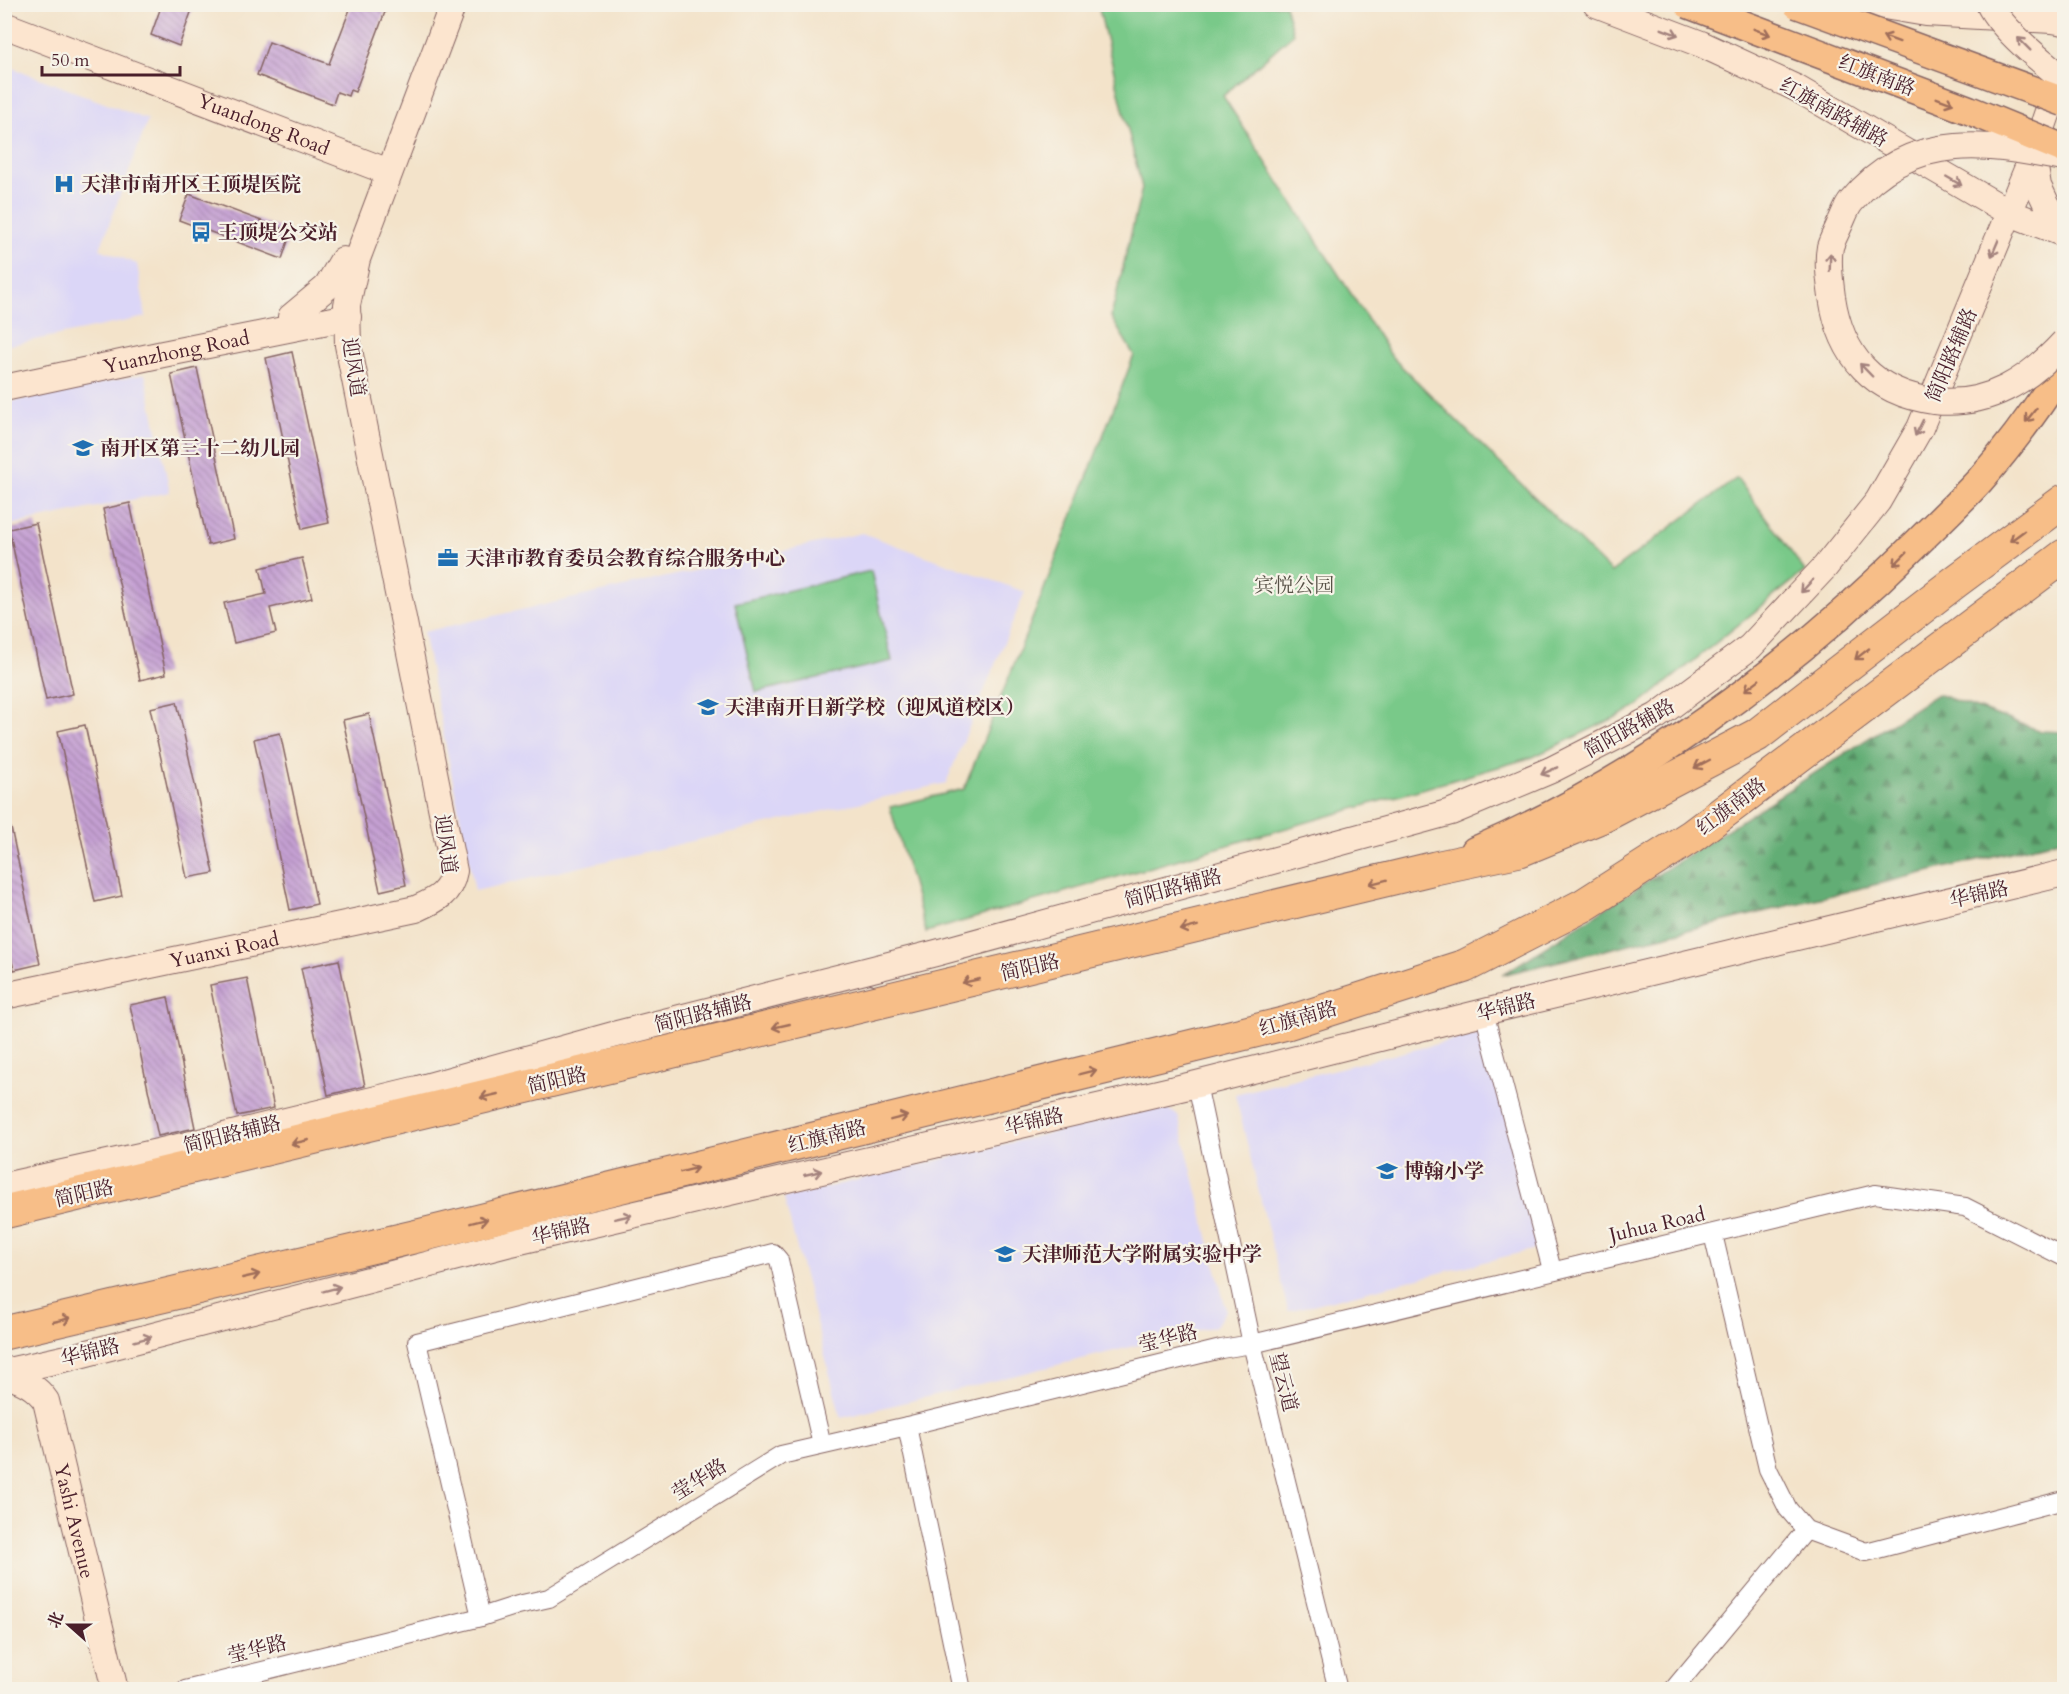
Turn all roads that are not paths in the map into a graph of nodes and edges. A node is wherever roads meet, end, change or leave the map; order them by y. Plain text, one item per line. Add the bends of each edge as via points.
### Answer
1 (439, 4) edge
2 (453, 4) edge
3 (1596, 4) edge
4 (1688, 4) edge
5 (1797, 4) edge
6 (1872, 4) edge
7 (1989, 4) edge
8 (2064, 22) edge
9 (4, 25) edge
10 (4, 41) edge
11 (2064, 82) edge
12 (2064, 149) edge
13 (2033, 155) junction
14 (2064, 158) edge
15 (379, 175) junction
16 (2010, 213) junction
17 (2064, 229) edge
18 (2064, 234) edge
19 (343, 260) junction
20 (340, 313) junction
21 (291, 317) junction
22 (2064, 342) edge
23 (2064, 367) edge
24 (4, 378) edge
25 (4, 388) edge
26 (2064, 501) edge
27 (2064, 556) edge
28 (1435, 868) junction
29 (2064, 873) edge
30 (442, 896) joint
31 (4, 996) edge
32 (1484, 1012) junction
33 (1197, 1084) junction
34 (158, 1152) junction
35 (4, 1186) edge
36 (4, 1210) edge
37 (1713, 1234) junction
38 (2064, 1257) edge
39 (1552, 1270) junction
40 (4, 1333) edge
41 (1252, 1344) junction
42 (72, 1357) junction
43 (4, 1373) edge
44 (907, 1426) junction
45 (822, 1445) junction
46 (2064, 1500) edge
47 (1806, 1530) junction
48 (481, 1617) junction
49 (115, 1689) edge
50 (125, 1689) edge
51 (185, 1689) edge
52 (962, 1689) edge
53 (1338, 1689) edge
54 (1672, 1689) edge

1 - 15 street, 迎风道
2 - 15 street, 迎风道 via 405,130
3 -> 16 street, 红旗南路辅路 via 1701,44 1796,88
4 -> 12 main road, 红旗南路, bridge
11 -> 5 main road, 红旗南路, bridge
6 - 8 street via 1926,13
11 -> 7 street, bridge via 1994,15
9 - 15 street, Yuandong Road
10 - 15 street, Yuandong Road via 337,169
11 - 13 street, 简阳路辅路 via 2053,97
13 - 16 street, 简阳路辅路
13 - 17 street via 2038,186
22 -> 14 street, bridge via 2022,380 1997,393 1945,402 1914,398 1895,392 1870,375 1858,361 1836,320 1829,279 1830,246 1850,203 1881,172 1900,160 1955,147 1995,147
15 - 19 street, 迎风道
15 - 20 street, 迎风道
16 - 18 street, 红旗南路辅路
16 -> 34 street, 简阳路辅路 via 1920,428 1878,501 1825,567 1750,647 1658,716 1551,770 1451,812 936,953 418,1089
19 - 20 street, 迎风道
19 - 21 street via 327,287
20 - 21 street, Yuanzhong Road
20 - 25 street, Yuanzhong Road
20 - 30 street, 迎风道 via 336,344 444,876
21 - 24 street, Yuanzhong Road
23 -> 28 main road via 2042,402 1980,480 1871,589 1791,655 1697,727 1573,804
26 -> 28 highway via 1757,735 1605,815 1520,850
40 -> 27 highway, 红旗南路 via 422,1236 1287,1023 1465,966 1584,905 1692,836
28 -> 36 highway, 简阳路
29 - 32 street, 华锦路
30 - 31 street, Yuanxi Road via 416,909
32 - 33 street, 华锦路
32 - 39 street
33 - 41 street, 望云道
42 -> 33 street, 华锦路 via 511,1242
34 - 35 street, 简阳路辅路
34 - 36 street
37 - 38 street, Juhua Road via 1875,1194 1965,1207
37 - 39 street, Juhua Road
37 - 47 street via 1768,1469 1788,1509
39 - 41 street, Juhua Road
41 - 44 street, 莹华路
41 - 53 street, 望云道
42 - 43 street, 华锦路
42 - 50 street, Yashi Avenue via 59,1373 57,1400
43 - 49 street, Yashi Avenue via 27,1382 46,1401
44 - 45 street, 莹华路
44 - 52 street
45 - 48 street, 莹华路 via 781,1455 549,1598
45 - 48 street via 779,1260 773,1253 417,1342
46 - 47 street via 1866,1552
47 - 54 street
48 - 51 street, 莹华路

